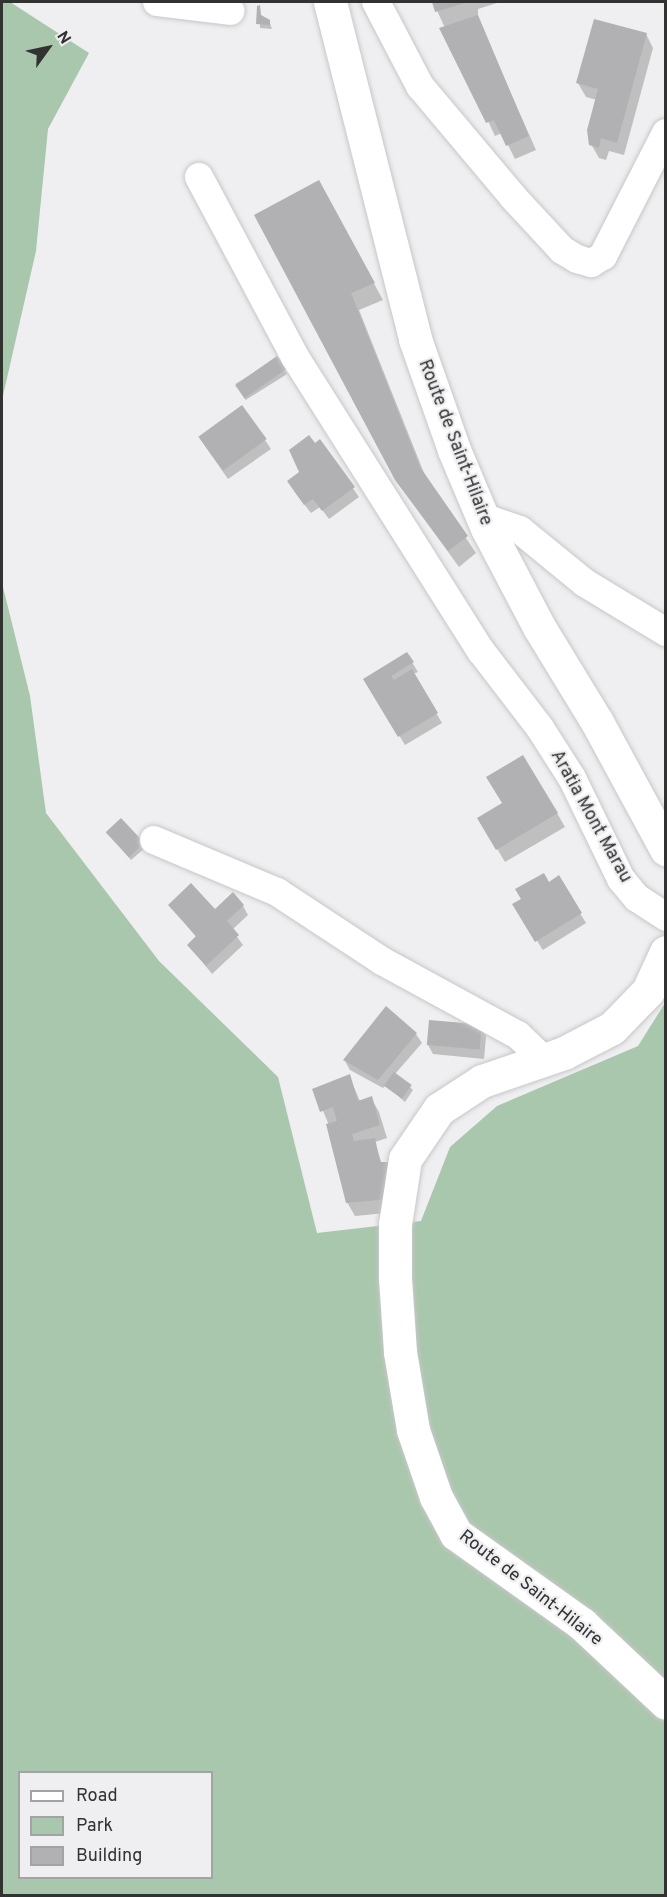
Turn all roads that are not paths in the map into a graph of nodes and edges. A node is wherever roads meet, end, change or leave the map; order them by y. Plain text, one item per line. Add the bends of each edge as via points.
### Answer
1 (157, 2) edge
2 (330, 2) edge
3 (376, 2) edge
4 (230, 11) dead end
5 (666, 133) edge
6 (199, 177) dead end
7 (482, 517) junction
8 (666, 632) edge
9 (661, 831) edge
10 (154, 840) dead end
11 (666, 917) edge
12 (666, 952) edge
13 (543, 1059) junction
14 (666, 1702) edge

1 - 4 street
2 - 7 street, Route de Saint-Hilaire via 415,339
3 - 5 street via 420,86 562,250 577,259 591,263 603,256
6 - 11 street, Aratia Mont Marau via 300,367 481,651 540,728 572,778 621,879 637,898
7 - 8 street via 520,530 585,583
7 - 9 street, Route de Saint-Hilaire via 539,627
10 - 13 street via 277,892 382,961 518,1035
12 - 13 street, Route de Saint-Hilaire via 648,991 612,1028 564,1053
13 - 14 street, Route de Saint-Hilaire via 458,1093 439,1109 405,1159 395,1224 395,1278 400,1352 413,1430 436,1497 456,1534 582,1624

